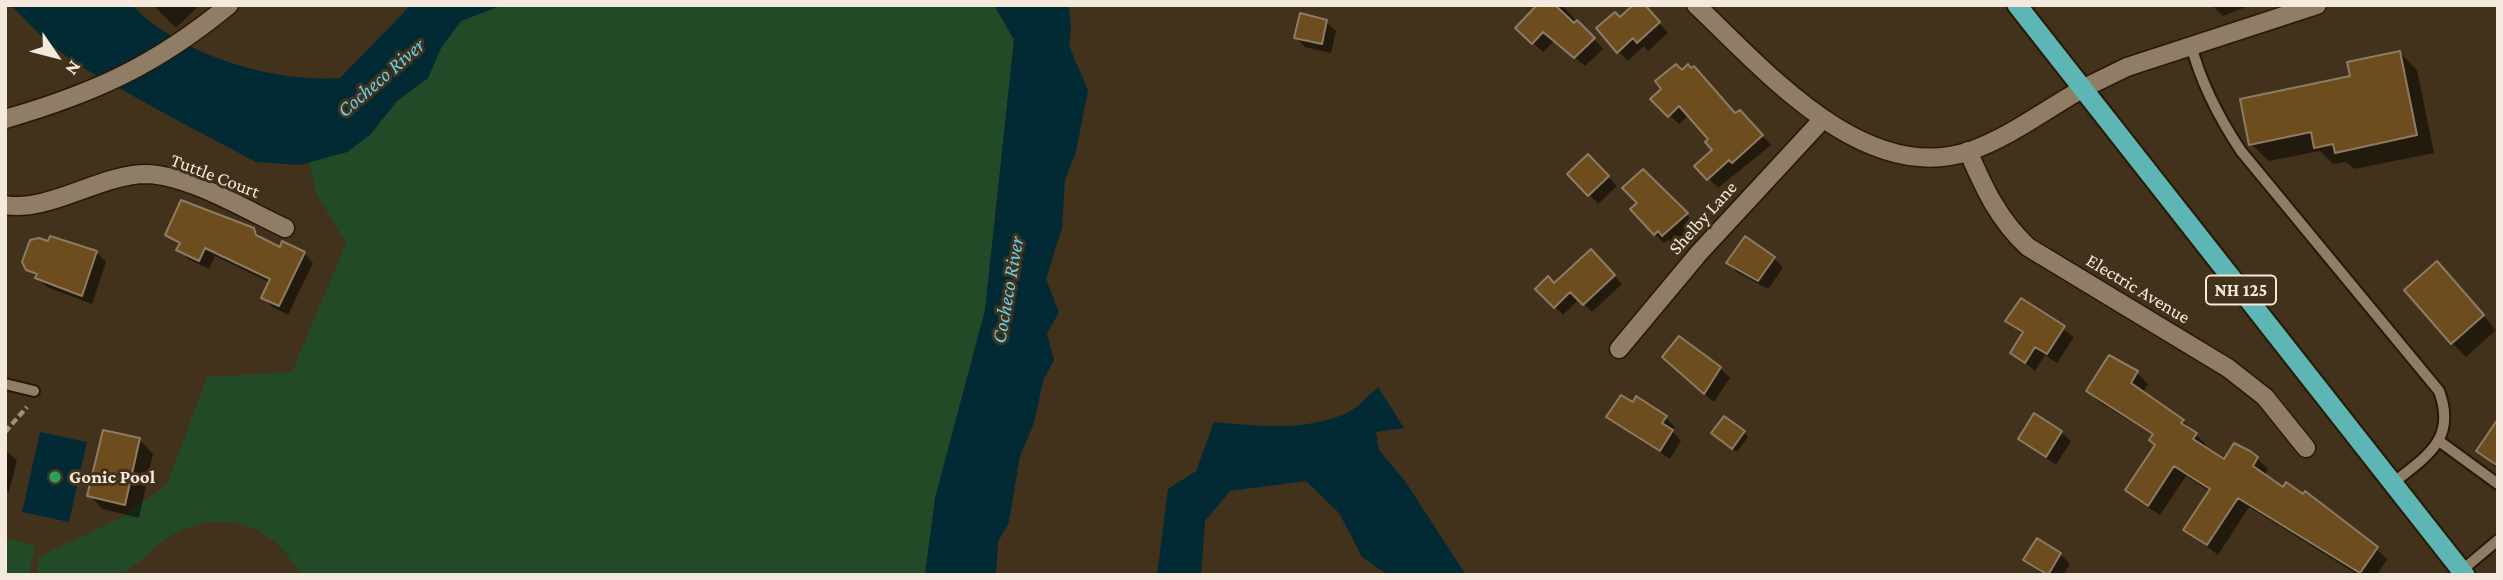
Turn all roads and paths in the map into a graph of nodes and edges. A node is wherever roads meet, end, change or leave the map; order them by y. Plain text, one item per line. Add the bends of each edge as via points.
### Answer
1 (229, 5) edge
2 (1696, 5) edge
3 (2017, 5) edge
4 (2317, 5) edge
5 (2191, 45) junction
6 (2082, 89) junction
7 (5, 119) edge
8 (1822, 119) junction
9 (1968, 151) junction
10 (5, 205) edge
11 (285, 228) dead end
12 (1619, 349) dead end
13 (5, 384) edge
14 (34, 391) dead end
15 (27, 407) dead end
16 (5, 432) edge
17 (2439, 442) junction
18 (2306, 449) dead end
19 (2393, 483) junction
20 (2498, 484) edge
21 (2498, 540) edge
22 (2463, 573) edge

1 - 7 street via 133,72 89,92
2 - 8 street
3 - 6 highway, NH 125
4 - 5 street
5 - 6 street via 2127,67
5 - 17 lane via 2224,126 2241,151 2440,391 2447,410
6 - 9 street via 2000,138
6 - 19 highway, NH 125
8 - 9 street via 1887,151 1944,156
8 - 12 street, Shelby Lane via 1699,253
9 - 18 street, Electric Avenue via 1989,199 2008,228 2028,247 2228,368 2265,397
10 - 11 street, Tuttle Court via 32,204 145,174 191,186
13 - 14 lane
15 - 16 path
17 - 19 lane
17 - 20 lane
19 - 22 highway, NH 125
21 - 22 lane

